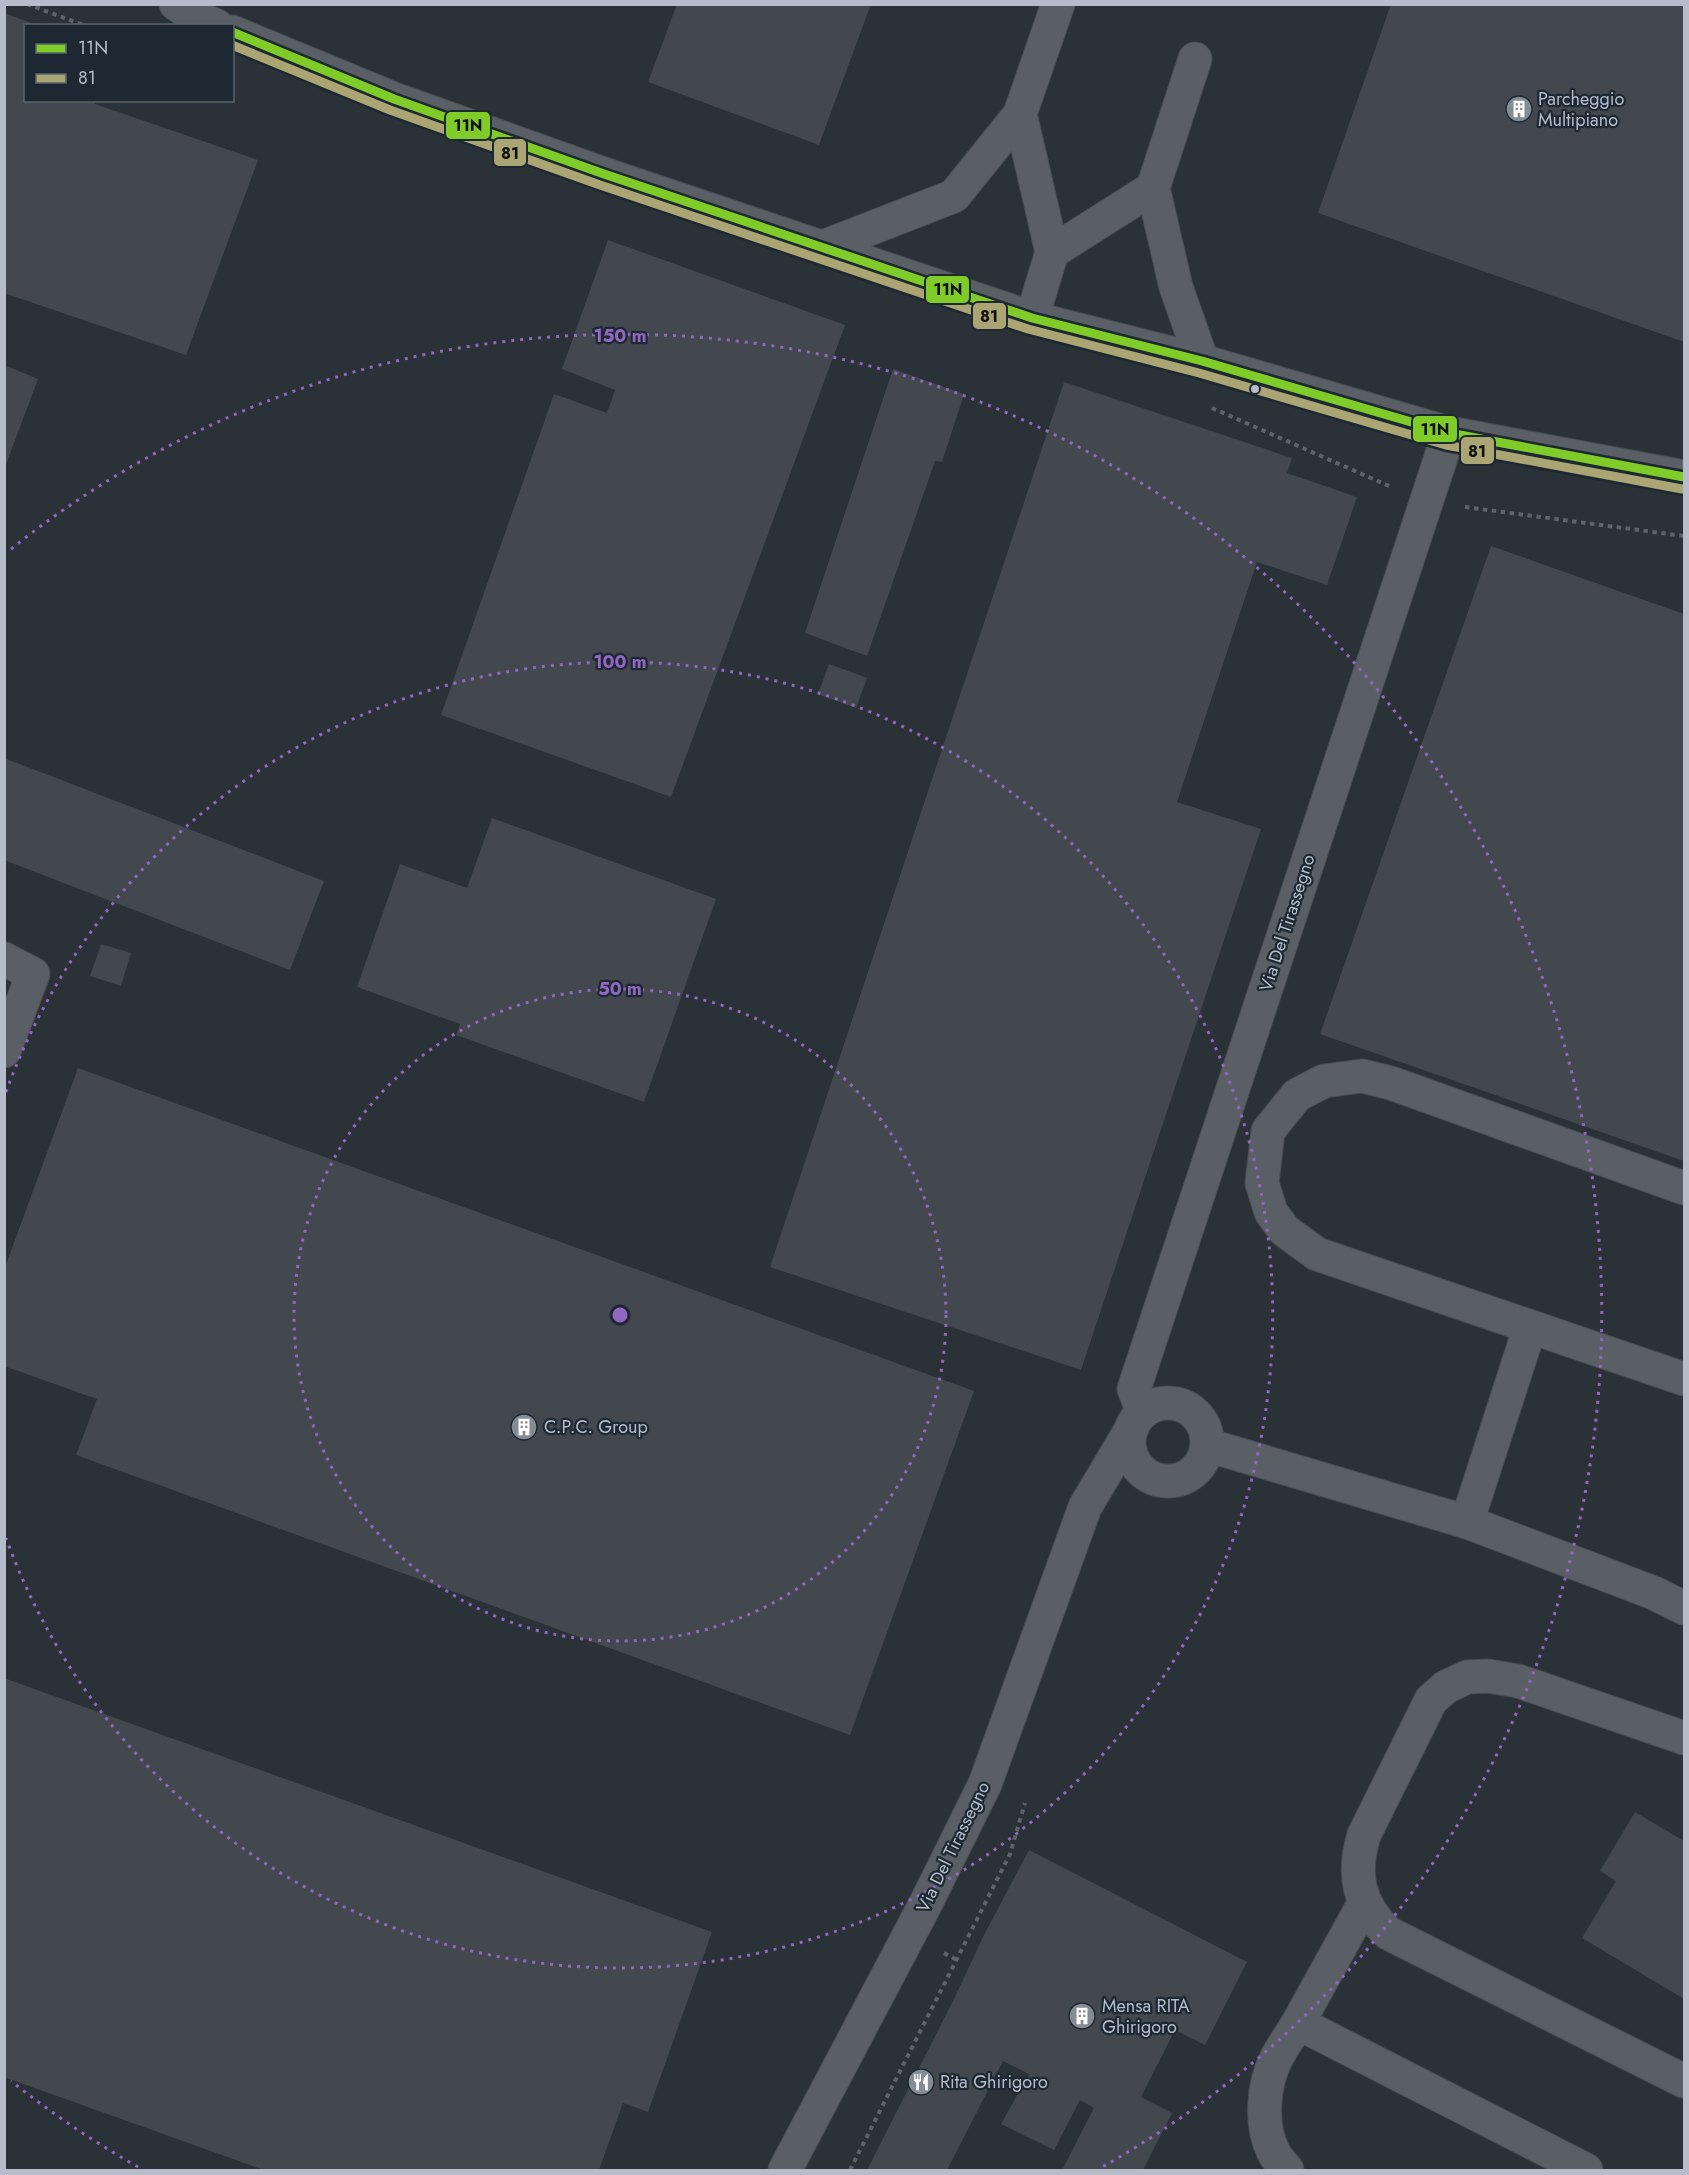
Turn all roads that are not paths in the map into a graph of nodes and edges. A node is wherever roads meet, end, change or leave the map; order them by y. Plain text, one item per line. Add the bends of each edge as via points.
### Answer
1 (176, 4) edge
2 (1058, 4) edge
3 (212, 24) edge
4 (234, 33) edge
5 (1195, 59) dead end
6 (1020, 114) junction
7 (1153, 188) junction
8 (823, 247) junction
9 (1052, 252) junction
10 (1032, 318) junction
11 (1202, 361) junction
12 (1449, 433) junction
13 (1684, 477) edge
14 (4, 959) edge
15 (4, 1051) edge
16 (1684, 1188) edge
17 (1530, 1327) junction
18 (1684, 1379) edge
19 (1137, 1420) junction
20 (1207, 1445) junction
21 (1151, 1478) junction
22 (1085, 1507) junction
23 (1467, 1522) junction
24 (1684, 1608) edge
25 (1684, 1738) edge
26 (1365, 1902) junction
27 (1298, 2023) junction
28 (1684, 2081) edge
29 (785, 2170) edge
30 (1287, 2170) edge
31 (1586, 2170) edge

1 - 3 street
2 - 6 street
4 - 8 street via 394,99
5 - 7 street
6 - 8 street via 954,196
6 - 9 street
7 - 9 street
7 - 11 street via 1176,287
8 - 10 street
9 - 10 street
10 - 11 street
11 - 12 street
12 - 13 street
12 - 19 street, Via Del Tirassegno via 1134,1389
14 - 15 street via 33,974
16 - 17 street via 1362,1076 1324,1081 1297,1095 1268,1131 1262,1183 1271,1212 1284,1230 1317,1254
17 - 18 street
17 - 23 street
19 - 20 street via 1154,1405 1181,1405 1192,1411 1204,1427
19 - 21 street via 1129,1434 1129,1447 1140,1471
19 - 22 street
20 - 21 street via 1204,1458 1188,1476 1176,1481
20 - 23 street
21 - 22 street
22 - 29 street, Via Del Tirassegno via 985,1784
23 - 24 street
25 - 26 street via 1518,1681 1467,1677 1446,1687 1431,1700 1364,1835 1357,1869
26 - 27 street
26 - 28 street via 1373,1919 1388,1933
27 - 30 street via 1275,2060 1266,2101 1267,2135
27 - 31 street

